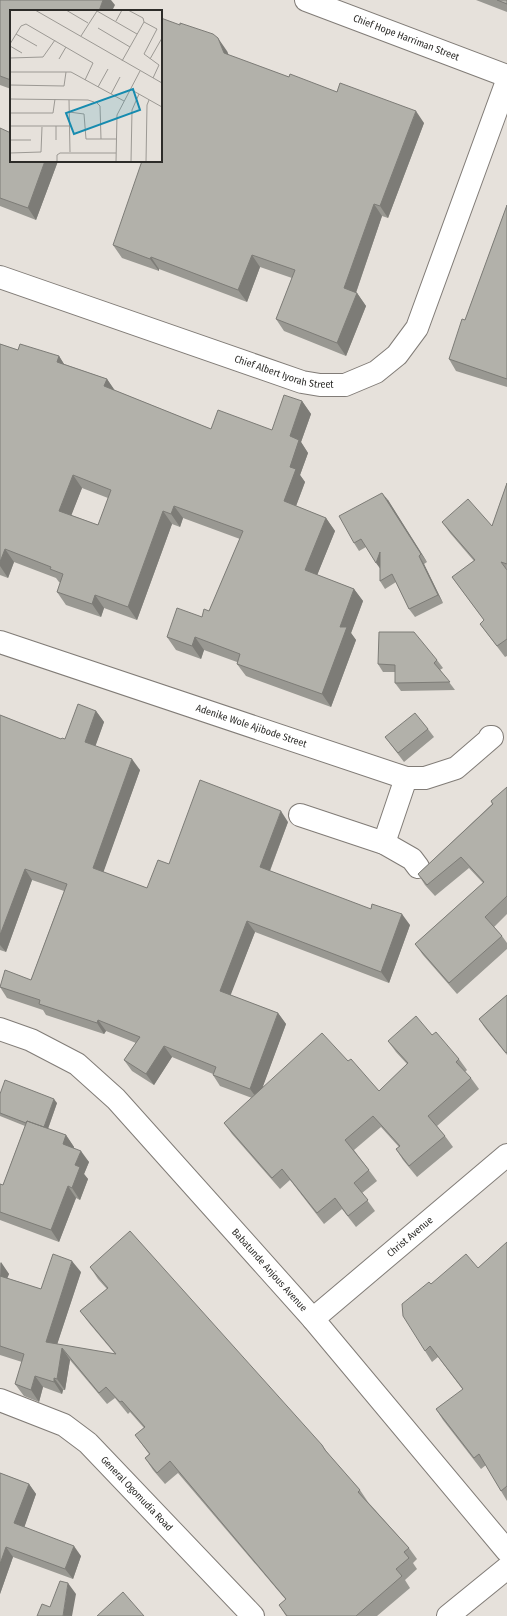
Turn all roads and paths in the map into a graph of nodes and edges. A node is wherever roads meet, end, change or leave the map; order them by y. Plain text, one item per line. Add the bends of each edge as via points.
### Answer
1 (306, 0) edge
2 (507, 76) edge
3 (507, 81) edge
4 (0, 277) edge
5 (0, 642) edge
6 (490, 737) dead end
7 (406, 778) junction
8 (300, 815) dead end
9 (384, 843) junction
10 (418, 868) dead end
11 (0, 1029) edge
12 (507, 1154) edge
13 (313, 1320) junction
14 (0, 1400) edge
15 (506, 1546) edge
16 (507, 1568) edge
17 (253, 1616) edge
18 (448, 1616) edge

1 - 2 street, Chief Hope Harriman Street
3 - 4 street, Chief Albert Iyorah Street via 417,328 397,355 376,372 345,385 302,382
5 - 7 street, Adenike Wole Ajibode Street
6 - 7 street, Adenike Wole Ajibode Street via 456,768 425,778
7 - 9 street
8 - 9 street
9 - 10 street via 412,859
11 - 13 street, Babatunde Anjous Avenue via 31,1040 77,1064 116,1099
12 - 13 street, Christ Avenue
13 - 15 street, Babatunde Anjous Avenue
14 - 17 street, General Ogomudia Road via 64,1425 88,1443
16 - 18 street

